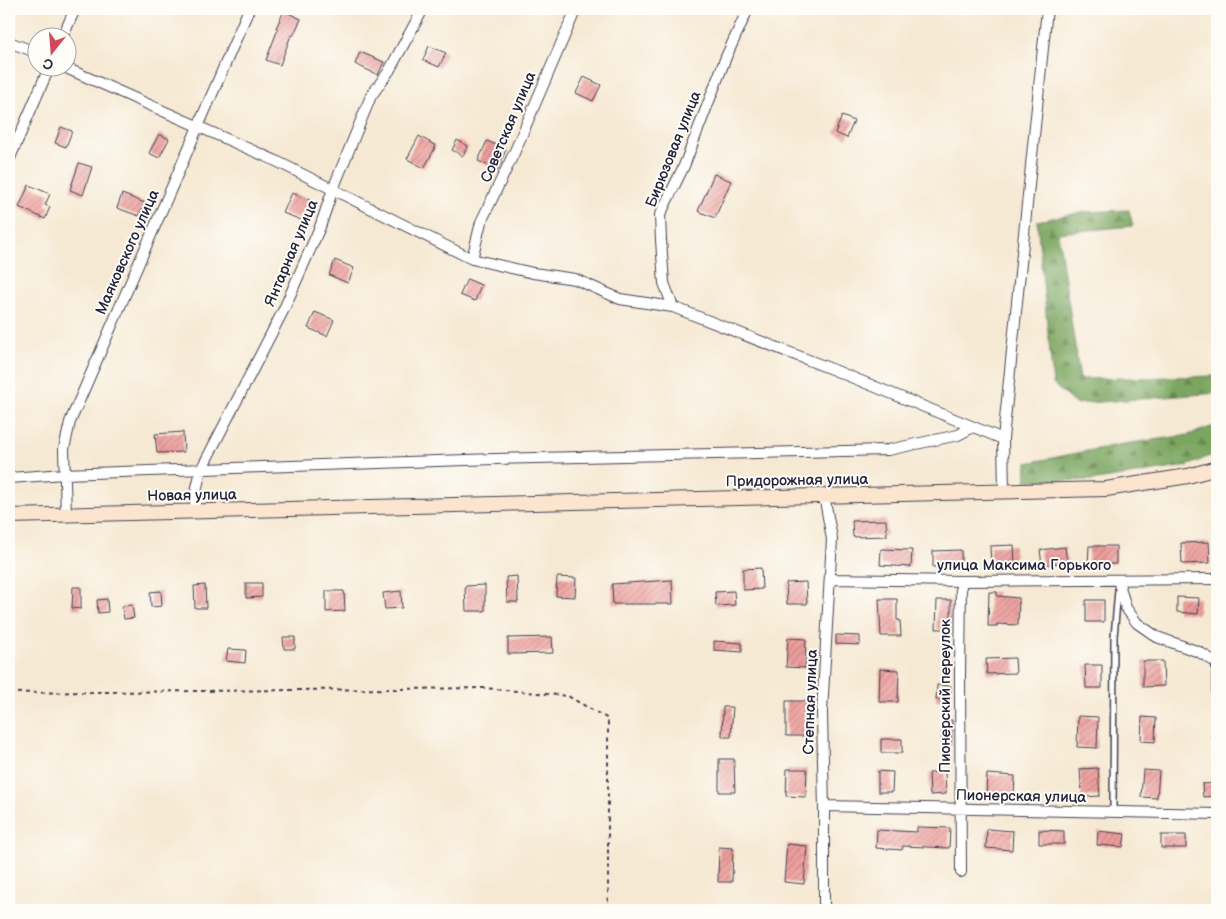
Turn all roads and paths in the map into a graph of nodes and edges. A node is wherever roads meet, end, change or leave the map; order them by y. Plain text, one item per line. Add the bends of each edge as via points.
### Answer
1 (75, 9) edge
2 (249, 9) edge
3 (423, 9) edge
4 (576, 9) edge
5 (748, 9) edge
6 (1046, 9) edge
7 (66, 28) edge
8 (9, 42) edge
9 (28, 49) edge
10 (78, 73) edge
11 (45, 78) edge
12 (198, 127) junction
13 (9, 160) edge
14 (333, 189) junction
15 (472, 259) junction
16 (674, 307) junction
17 (973, 427) junction
18 (1003, 439) junction
19 (1217, 468) edge
20 (201, 470) junction
21 (64, 474) junction
22 (9, 478) edge
23 (1004, 491) junction
24 (824, 495) junction
25 (376, 507) joint
26 (195, 511) junction
27 (66, 515) junction
28 (9, 516) edge
29 (831, 579) junction
30 (961, 580) junction
31 (1118, 580) junction
32 (1217, 580) edge
33 (1216, 663) edge
34 (9, 693) edge
35 (1215, 736) dead end
36 (824, 806) junction
37 (960, 809) junction
38 (1113, 813) junction
39 (1217, 814) edge
40 (961, 872) dead end
41 (608, 910) edge
42 (824, 910) edge

1 - 7 street
2 - 12 street, Маяковского улица
3 - 14 street, Янтарная улица via 372,96
4 - 15 street, Советская улица via 482,222
5 - 16 street, Бирюзовая улица via 684,166 660,215 664,282
6 - 18 street
8 - 9 street
10 - 12 street
11 - 13 street
12 - 14 street
12 - 21 street, Маяковского улица via 70,422 64,449
14 - 15 street
14 - 20 street, Янтарная улица via 284,309
15 - 16 street via 575,280 620,299
16 - 17 street
17 - 18 street
17 - 20 street via 958,436 888,450
18 - 23 street
19 - 23 street, Придорожная улица via 1106,489
20 - 21 street
20 - 26 street, Янтарная улица
21 - 22 street
21 - 27 street, Маяковского улица
23 - 24 street, Придорожная улица
24 - 25 street, Придорожная улица
24 - 29 street, Степная улица via 832,539
25 - 26 street, Новая улица
26 - 27 street, Новая улица
27 - 28 street, Новая улица
29 - 30 street, улица Максима Горького
29 - 36 street, Степная улица via 822,712
30 - 31 street, улица Максима Горького
30 - 37 street, Пионерский переулок
31 - 32 street, улица Максима Горького
31 - 33 street via 1126,608 1137,623 1157,636 1199,652
31 - 38 lane via 1114,637
33 - 35 lane
34 - 41 path via 485,688 568,696 608,719
36 - 37 street, Пионерская улица
36 - 42 street, Степная улица
37 - 38 street, Пионерская улица
37 - 40 street, Пионерский переулок
38 - 39 street, Пионерская улица

